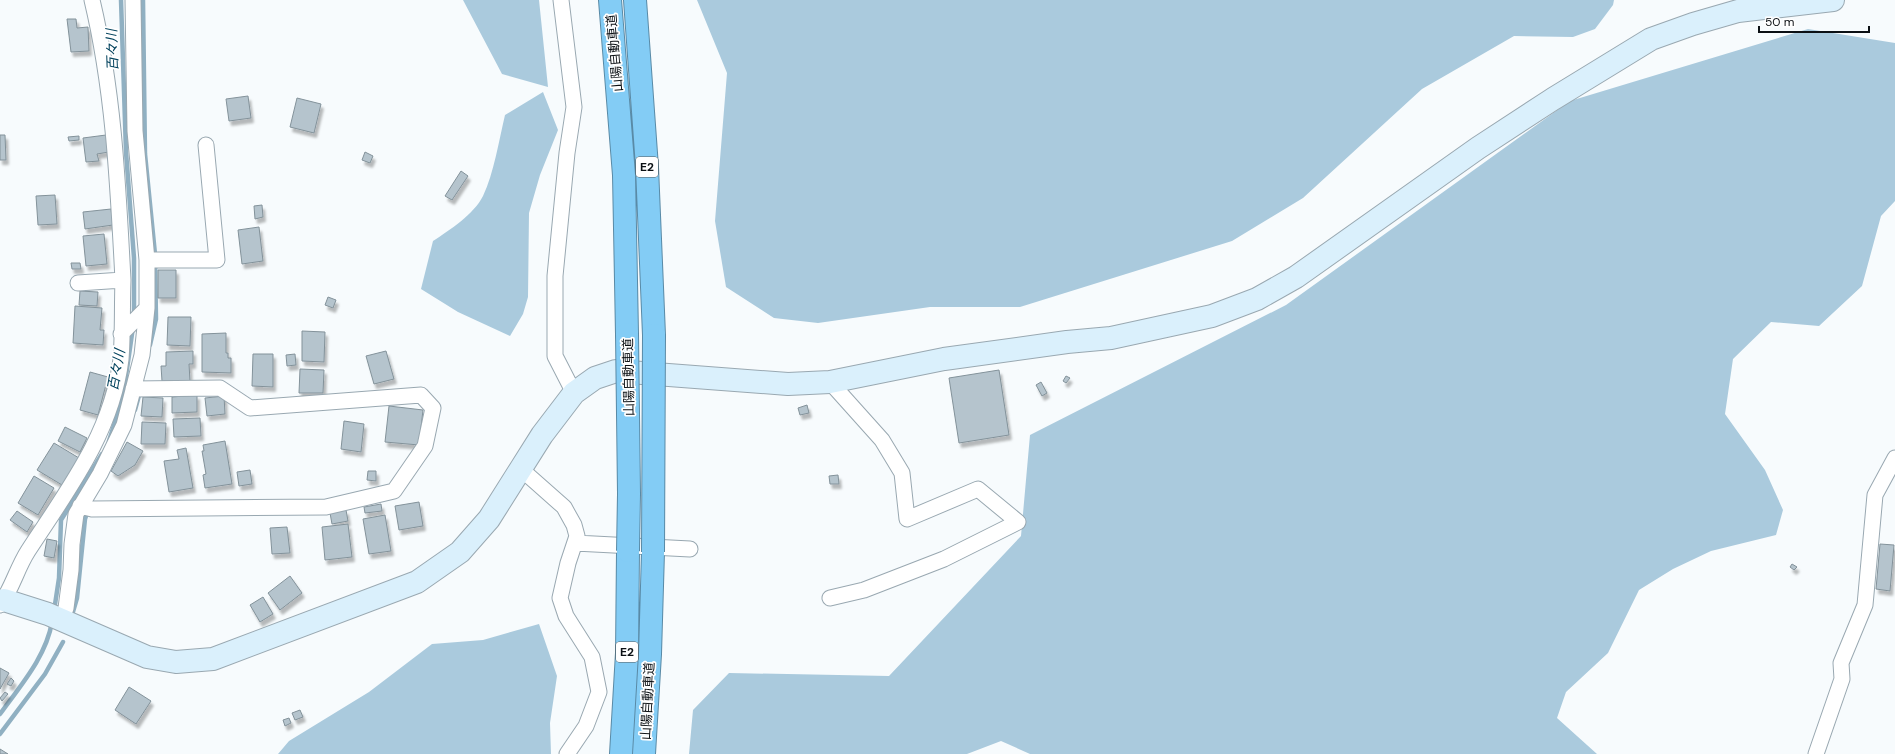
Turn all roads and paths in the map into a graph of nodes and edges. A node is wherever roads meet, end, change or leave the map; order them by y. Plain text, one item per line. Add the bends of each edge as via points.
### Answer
1 (92, 0) edge
2 (133, 0) edge
3 (561, 0) edge
4 (610, 0) edge
5 (635, 0) edge
6 (1832, 0) edge
7 (135, 143) junction
8 (115, 144) junction
9 (206, 145) dead end
10 (152, 260) junction
11 (123, 280) junction
12 (78, 283) dead end
13 (145, 310) junction
14 (123, 332) junction
15 (830, 382) junction
16 (138, 389) junction
17 (574, 392) junction
18 (1895, 458) edge
19 (521, 469) junction
20 (76, 508) junction
21 (575, 544) junction
22 (690, 548) dead end
23 (830, 598) dead end
24 (2, 602) edge
25 (55, 617) junction
26 (566, 754) edge
27 (621, 754) edge
28 (644, 754) edge
29 (1816, 754) edge

1 - 8 street via 101,36
2 - 7 street
3 - 17 street via 574,107 555,276 555,356
4 - 27 highway, 山陽自動車道 / E2, bridge via 624,175 627,334 627,653
5 - 28 highway, 山陽自動車道 / E2, bridge via 647,167 654,335 653,552
6 - 15 street via 1738,11 1651,39 1478,148 1296,277 1257,299 1212,316 1110,338 944,359
7 - 8 street
7 - 10 street
8 - 11 street
9 - 10 street via 217,260
10 - 13 street
11 - 12 street
11 - 14 street
13 - 14 street
13 - 16 street
14 - 20 street via 114,390 105,424 88,459
15 - 17 street via 788,384 616,371 595,378
15 - 23 street via 882,440 902,473 907,519 978,489 1018,522 944,560 864,590
16 - 20 street via 100,474
16 - 20 street via 220,388 250,408 421,395 433,408 425,446 394,491 326,507
17 - 19 street
18 - 29 street via 1875,495 1865,605 1841,663 1842,679
19 - 21 street via 564,507 574,525 577,536
19 - 25 street via 489,519 460,552 417,582 213,659 176,662 147,657
20 - 24 street via 22,560
20 - 25 street via 66,608
21 - 22 street
21 - 26 street via 560,598 566,616 592,657 599,692 586,726
24 - 25 street

